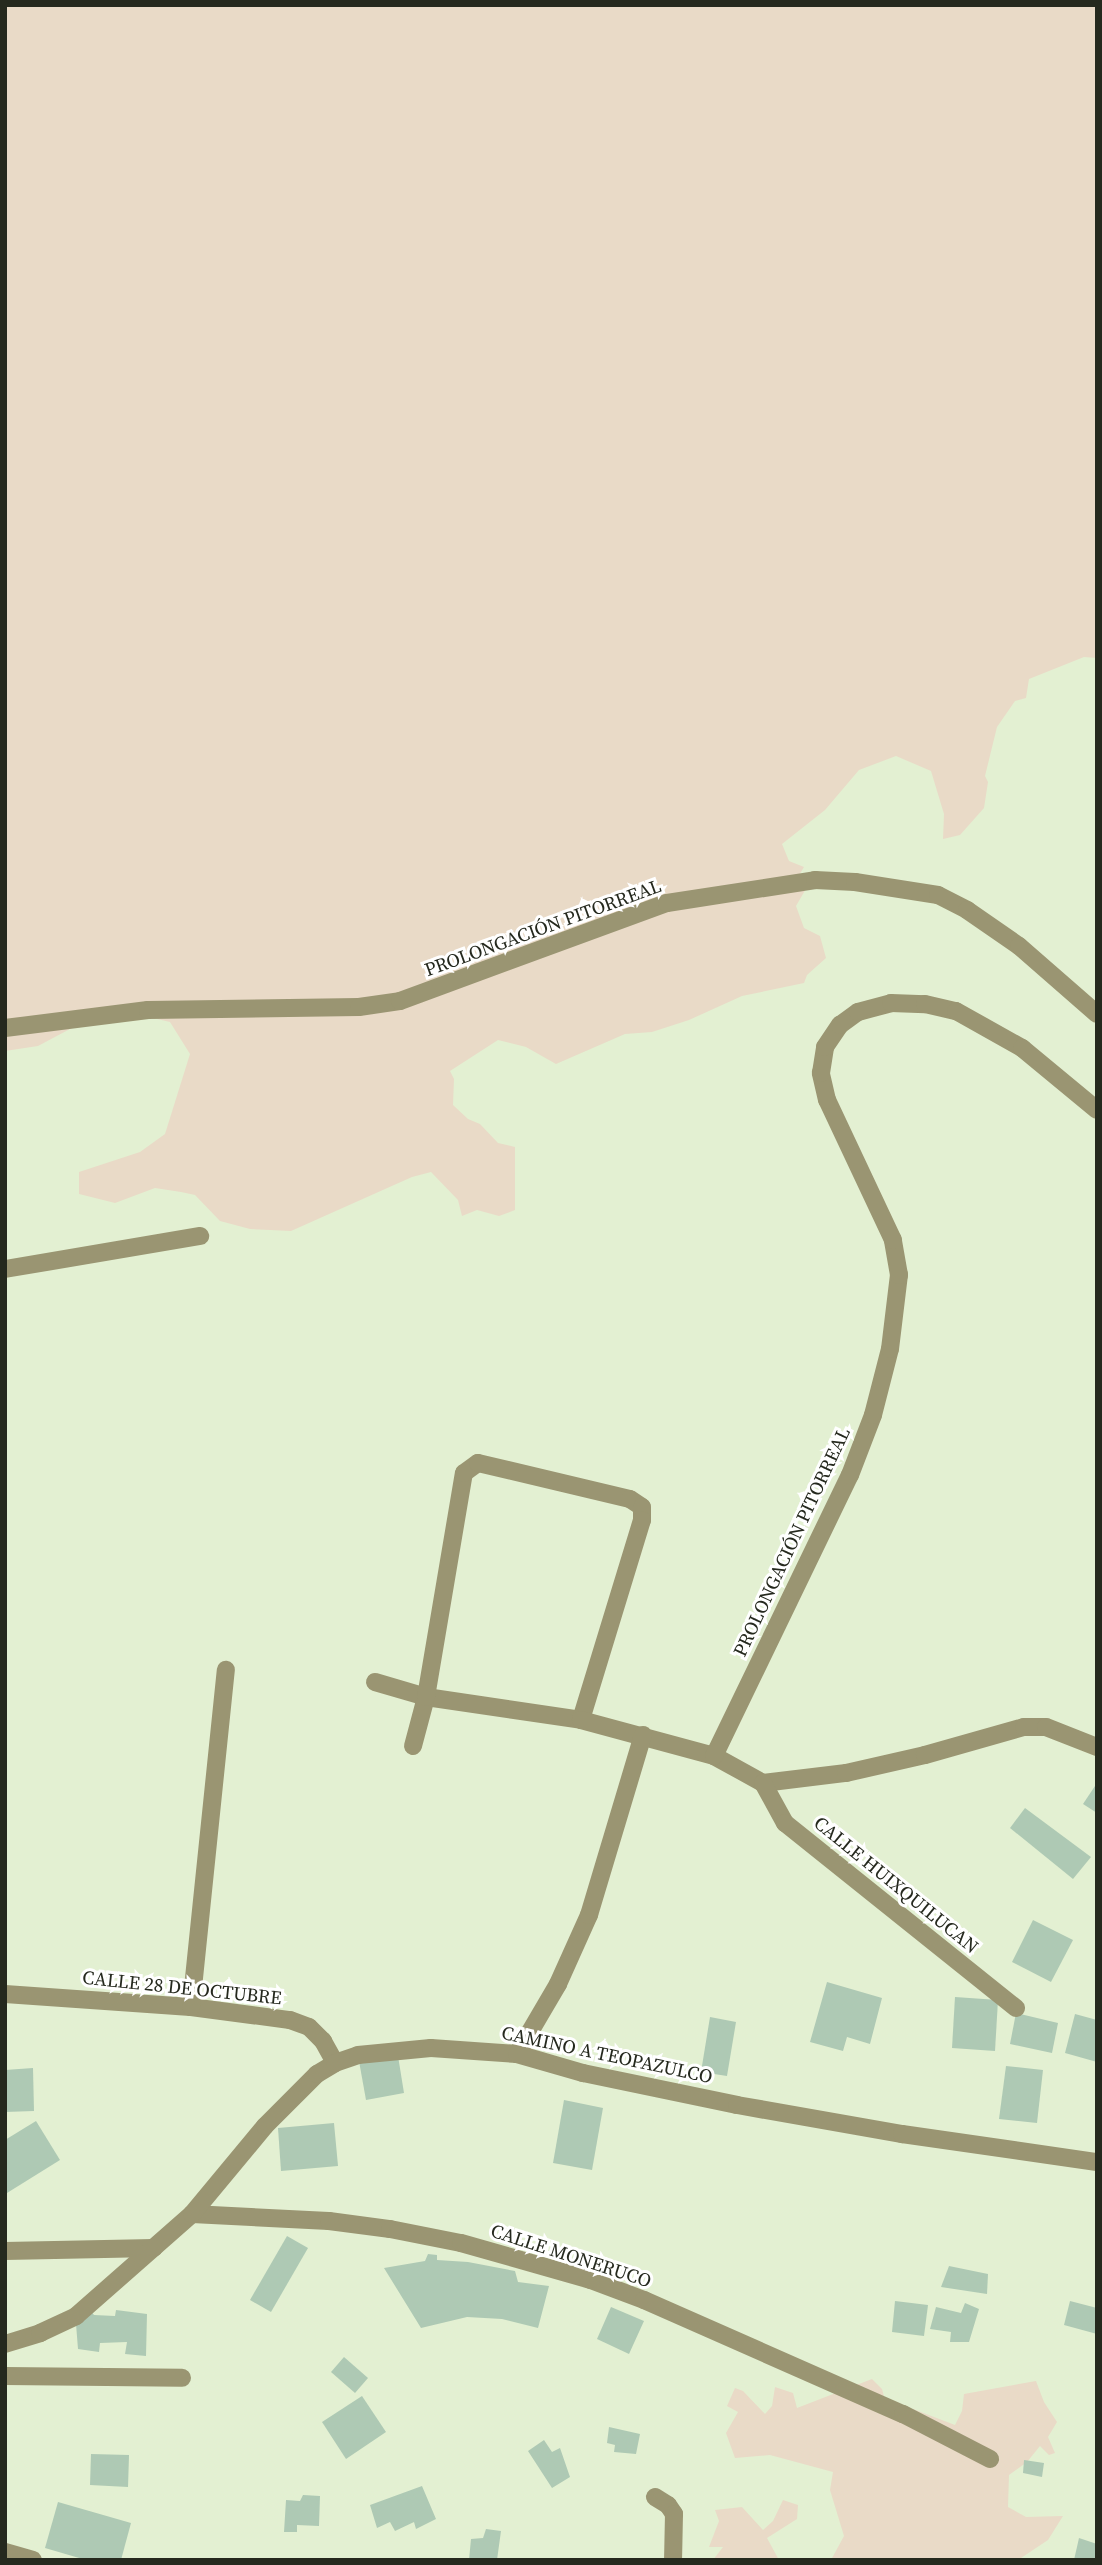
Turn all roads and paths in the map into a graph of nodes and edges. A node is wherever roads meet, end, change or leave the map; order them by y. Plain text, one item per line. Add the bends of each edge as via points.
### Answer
1 (1097, 1014) edge
2 (5, 1028) edge
3 (1097, 1110) edge
4 (200, 1236) dead end
5 (5, 1269) edge
6 (226, 1670) dead end
7 (375, 1682) dead end
8 (426, 1696) junction
9 (582, 1714) junction
10 (643, 1735) junction
11 (413, 1746) dead end
12 (1097, 1746) edge
13 (713, 1756) junction
14 (763, 1783) junction
15 (5, 1994) edge
16 (191, 2007) junction
17 (1016, 2008) dead end
18 (517, 2054) junction
19 (335, 2063) junction
20 (1097, 2162) edge
21 (192, 2214) junction
22 (154, 2248) junction
23 (5, 2251) edge
24 (5, 2344) edge
25 (5, 2376) edge
26 (182, 2378) dead end
27 (990, 2459) dead end
28 (655, 2497) dead end
29 (5, 2552) edge
30 (33, 2560) edge
31 (673, 2560) edge

1 - 2 street, PROLONGACIÓN PITORREAL via 1019,946 938,895 815,880 667,903 400,1001 359,1007 148,1010
3 - 13 street, PROLONGACIÓN PITORREAL via 1022,1048 956,1012 925,1004 891,1003 858,1012 840,1025 825,1047 821,1073 827,1100 893,1240 899,1275 892,1336 873,1415 850,1475
4 - 5 street
6 - 16 street
7 - 8 street
8 - 9 street
8 - 9 street via 464,1473 470,1466 486,1464 630,1499 642,1507 642,1520
8 - 11 street
9 - 10 street
10 - 13 street
10 - 18 street via 589,1915 558,1984
12 - 14 street via 1046,1727 1024,1727 846,1773
13 - 14 street
14 - 17 street, CALLE HUIXQUILUCAN via 785,1823
15 - 16 street, CALLE 28 DE OCTUBRE
16 - 19 street, CALLE 28 DE OCTUBRE via 290,2020 309,2027
18 - 19 street, CAMINO A TEOPAZULCO via 431,2048 358,2055
18 - 20 street, CAMINO A TEOPAZULCO via 583,2073 737,2105
19 - 21 street, CAMINO A TEOPAZULCO via 317,2074 265,2126
21 - 22 street, CAMINO A TEOPAZULCO
21 - 27 street, CALLE MONERUCO via 390,2229 461,2243 591,2280 903,2414
22 - 23 street
22 - 24 street, CAMINO A TEOPAZULCO via 76,2316
25 - 26 street
28 - 31 street via 674,2514
29 - 30 street

